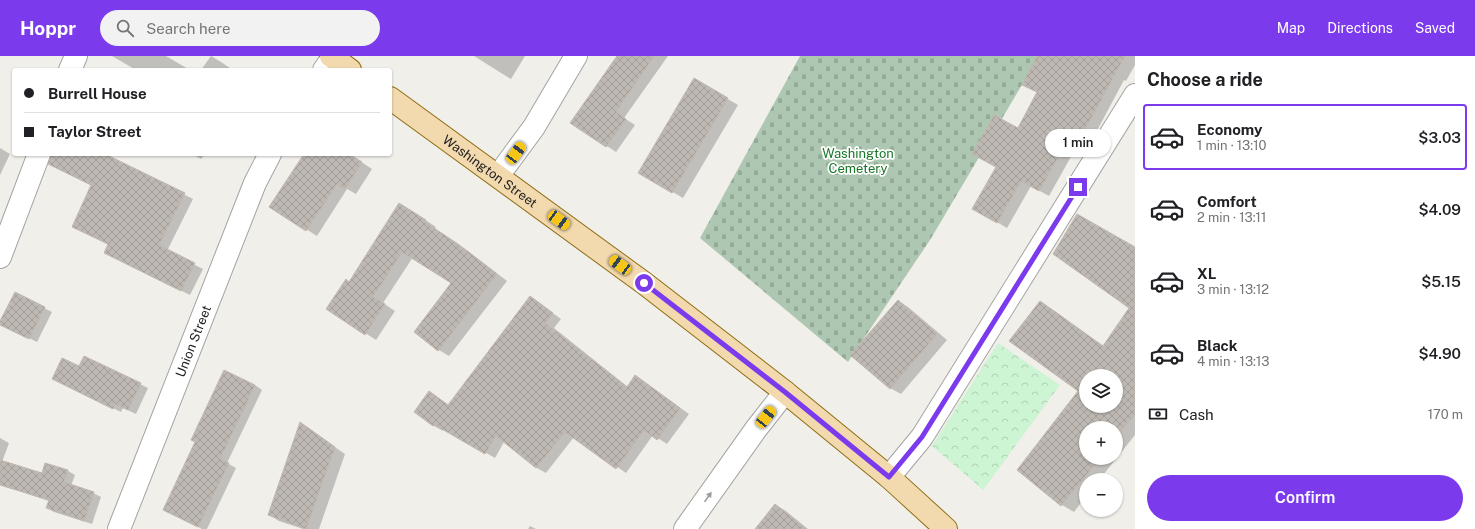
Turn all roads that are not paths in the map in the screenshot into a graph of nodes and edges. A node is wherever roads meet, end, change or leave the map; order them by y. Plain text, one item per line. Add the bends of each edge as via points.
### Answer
1 (76, 56) edge
2 (576, 56) edge
3 (329, 61) edge
4 (71, 68) edge
5 (345, 68) edge
6 (1135, 95) edge
7 (392, 99) edge
8 (38, 156) edge
9 (269, 156) edge
10 (498, 176) junction
11 (0, 257) edge
12 (785, 392) junction
13 (889, 477) junction
14 (119, 529) edge
15 (685, 529) edge
16 (946, 529) edge

1 - 4 street
2 - 10 street via 534,128
3 - 5 main road
6 - 13 street via 922,437
7 - 10 main road, Washington Street
8 - 11 street
9 - 14 street, Union Street via 255,183
10 - 12 main road, Washington Street via 644,283
12 - 13 main road, Washington Street
15 -> 12 street
13 - 16 main road, Washington Street

